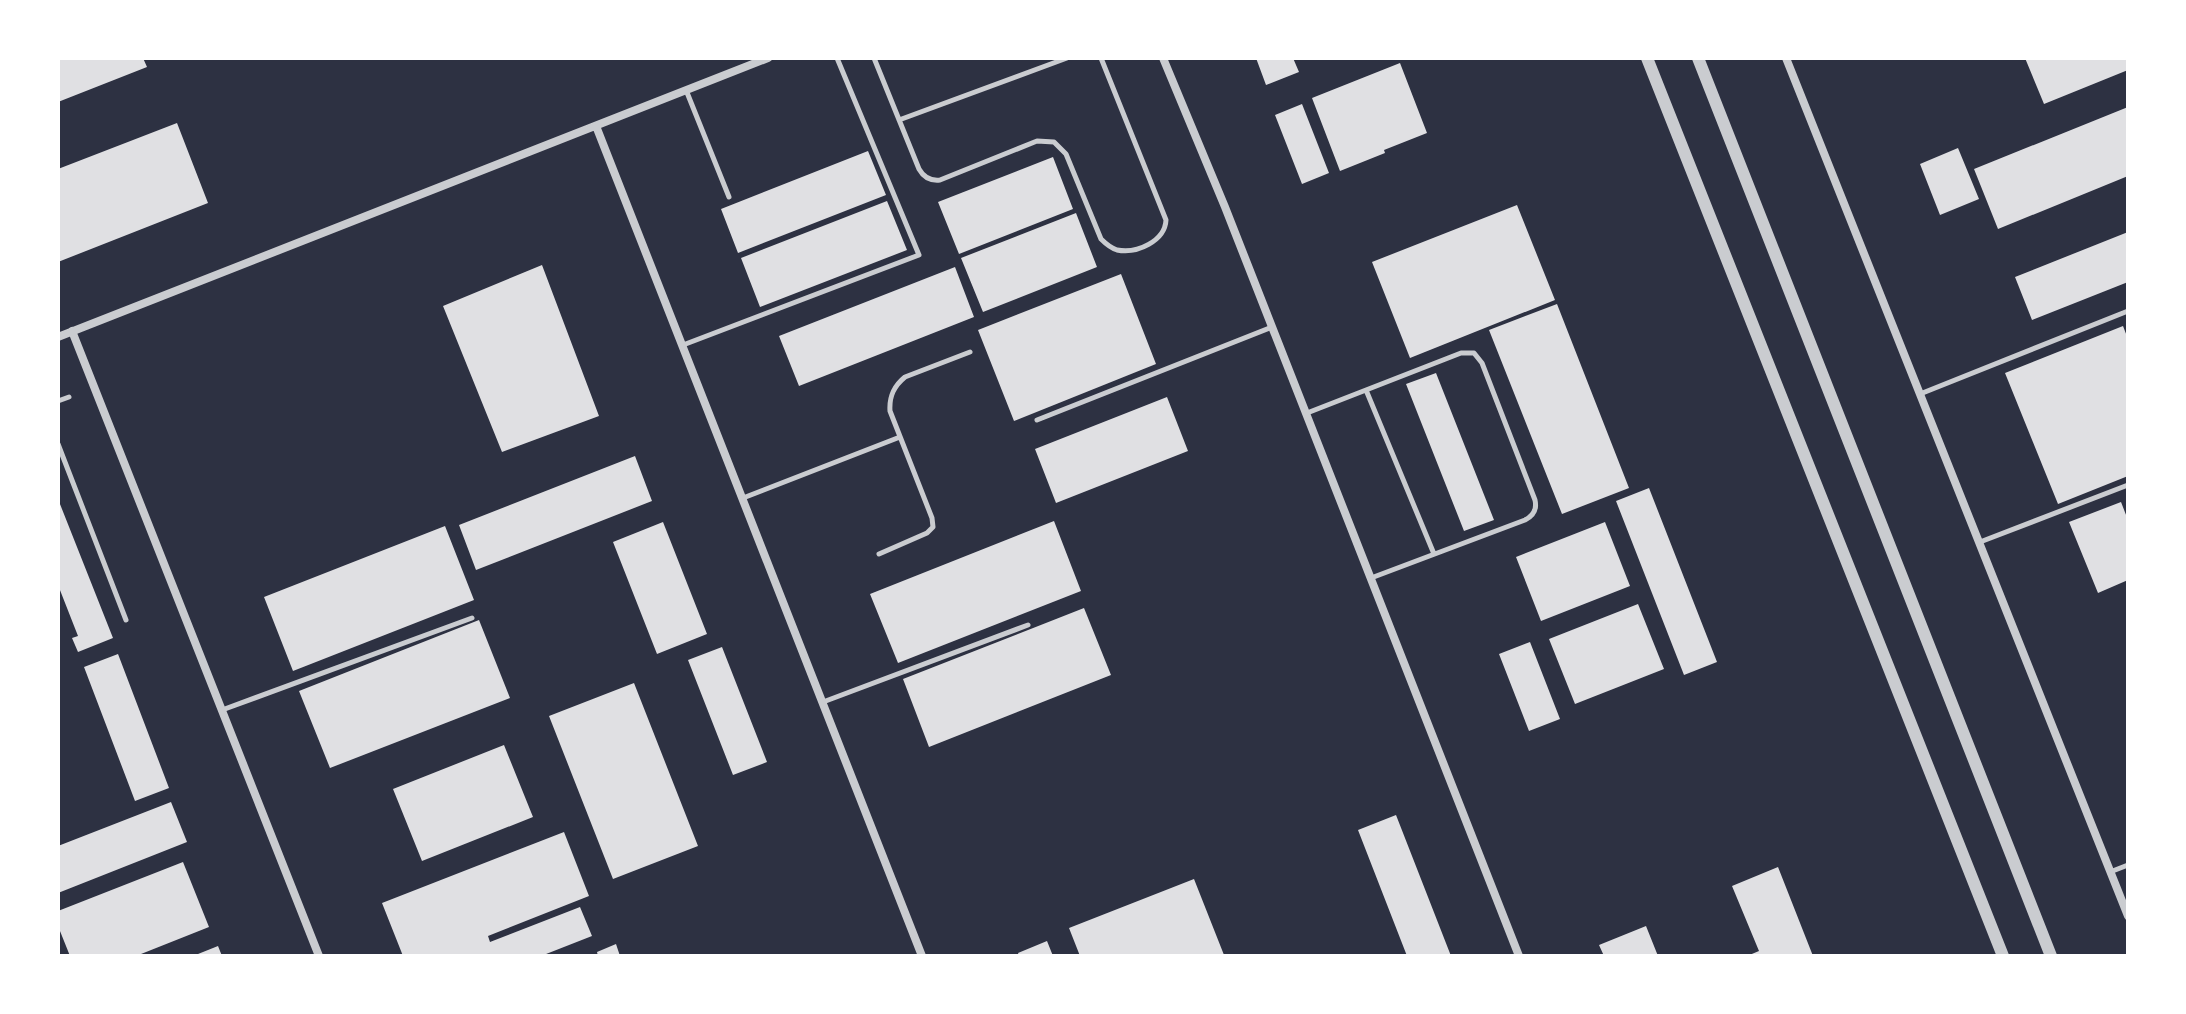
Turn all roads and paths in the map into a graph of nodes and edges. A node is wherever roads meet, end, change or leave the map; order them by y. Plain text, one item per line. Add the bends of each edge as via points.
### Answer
1 (768, 58) edge
2 (837, 58) edge
3 (874, 58) edge
4 (1067, 58) edge
5 (1101, 58) edge
6 (1163, 58) edge
7 (1647, 58) edge
8 (1698, 58) edge
9 (1786, 58) edge
10 (686, 90) junction
11 (899, 120) junction
12 (596, 126) junction
13 (729, 197) dead end
14 (2128, 311) edge
15 (1272, 327) junction
16 (72, 331) junction
17 (58, 337) edge
18 (682, 345) junction
19 (970, 352) dead end
20 (1366, 390) junction
21 (1920, 394) junction
22 (69, 397) dead end
23 (58, 401) edge
24 (1306, 413) junction
25 (1037, 420) dead end
26 (900, 437) junction
27 (58, 444) edge
28 (2128, 485) edge
29 (742, 498) junction
30 (1979, 542) junction
31 (879, 554) dead end
32 (1434, 554) junction
33 (1371, 578) junction
34 (472, 618) dead end
35 (126, 620) dead end
36 (1028, 625) dead end
37 (822, 702) junction
38 (222, 710) junction
39 (2128, 865) edge
40 (2110, 872) junction
41 (2128, 916) edge
42 (319, 956) edge
43 (922, 956) edge
44 (1519, 956) edge
45 (2003, 956) edge
46 (2051, 956) edge

1 - 10 street
2 - 18 lane via 919,255
3 - 11 lane
4 - 11 lane
5 - 11 lane via 1166,220 1159,239 1130,250 1101,239 1066,154 1054,142 1037,141 935,180 919,169
6 - 15 street
7 - 45 street
8 - 46 street
9 - 21 street
10 - 12 street
10 - 13 lane
12 - 16 street
12 - 18 street
14 - 21 lane
15 - 24 street
15 - 25 lane
16 - 17 street
16 - 38 street
18 - 29 street
19 - 26 lane via 905,377 894,388 889,403
20 - 24 lane
20 - 32 lane
20 - 32 lane via 1461,353 1474,353 1482,363 1535,510 1529,518
21 - 30 street
22 - 23 lane
24 - 33 street
26 - 29 lane
26 - 31 lane via 933,527
27 - 35 lane
28 - 30 lane
29 - 37 street
30 - 40 street
32 - 33 lane
33 - 44 street
34 - 38 lane
36 - 37 lane
37 - 43 street
38 - 42 street
39 - 40 lane
40 - 41 street

